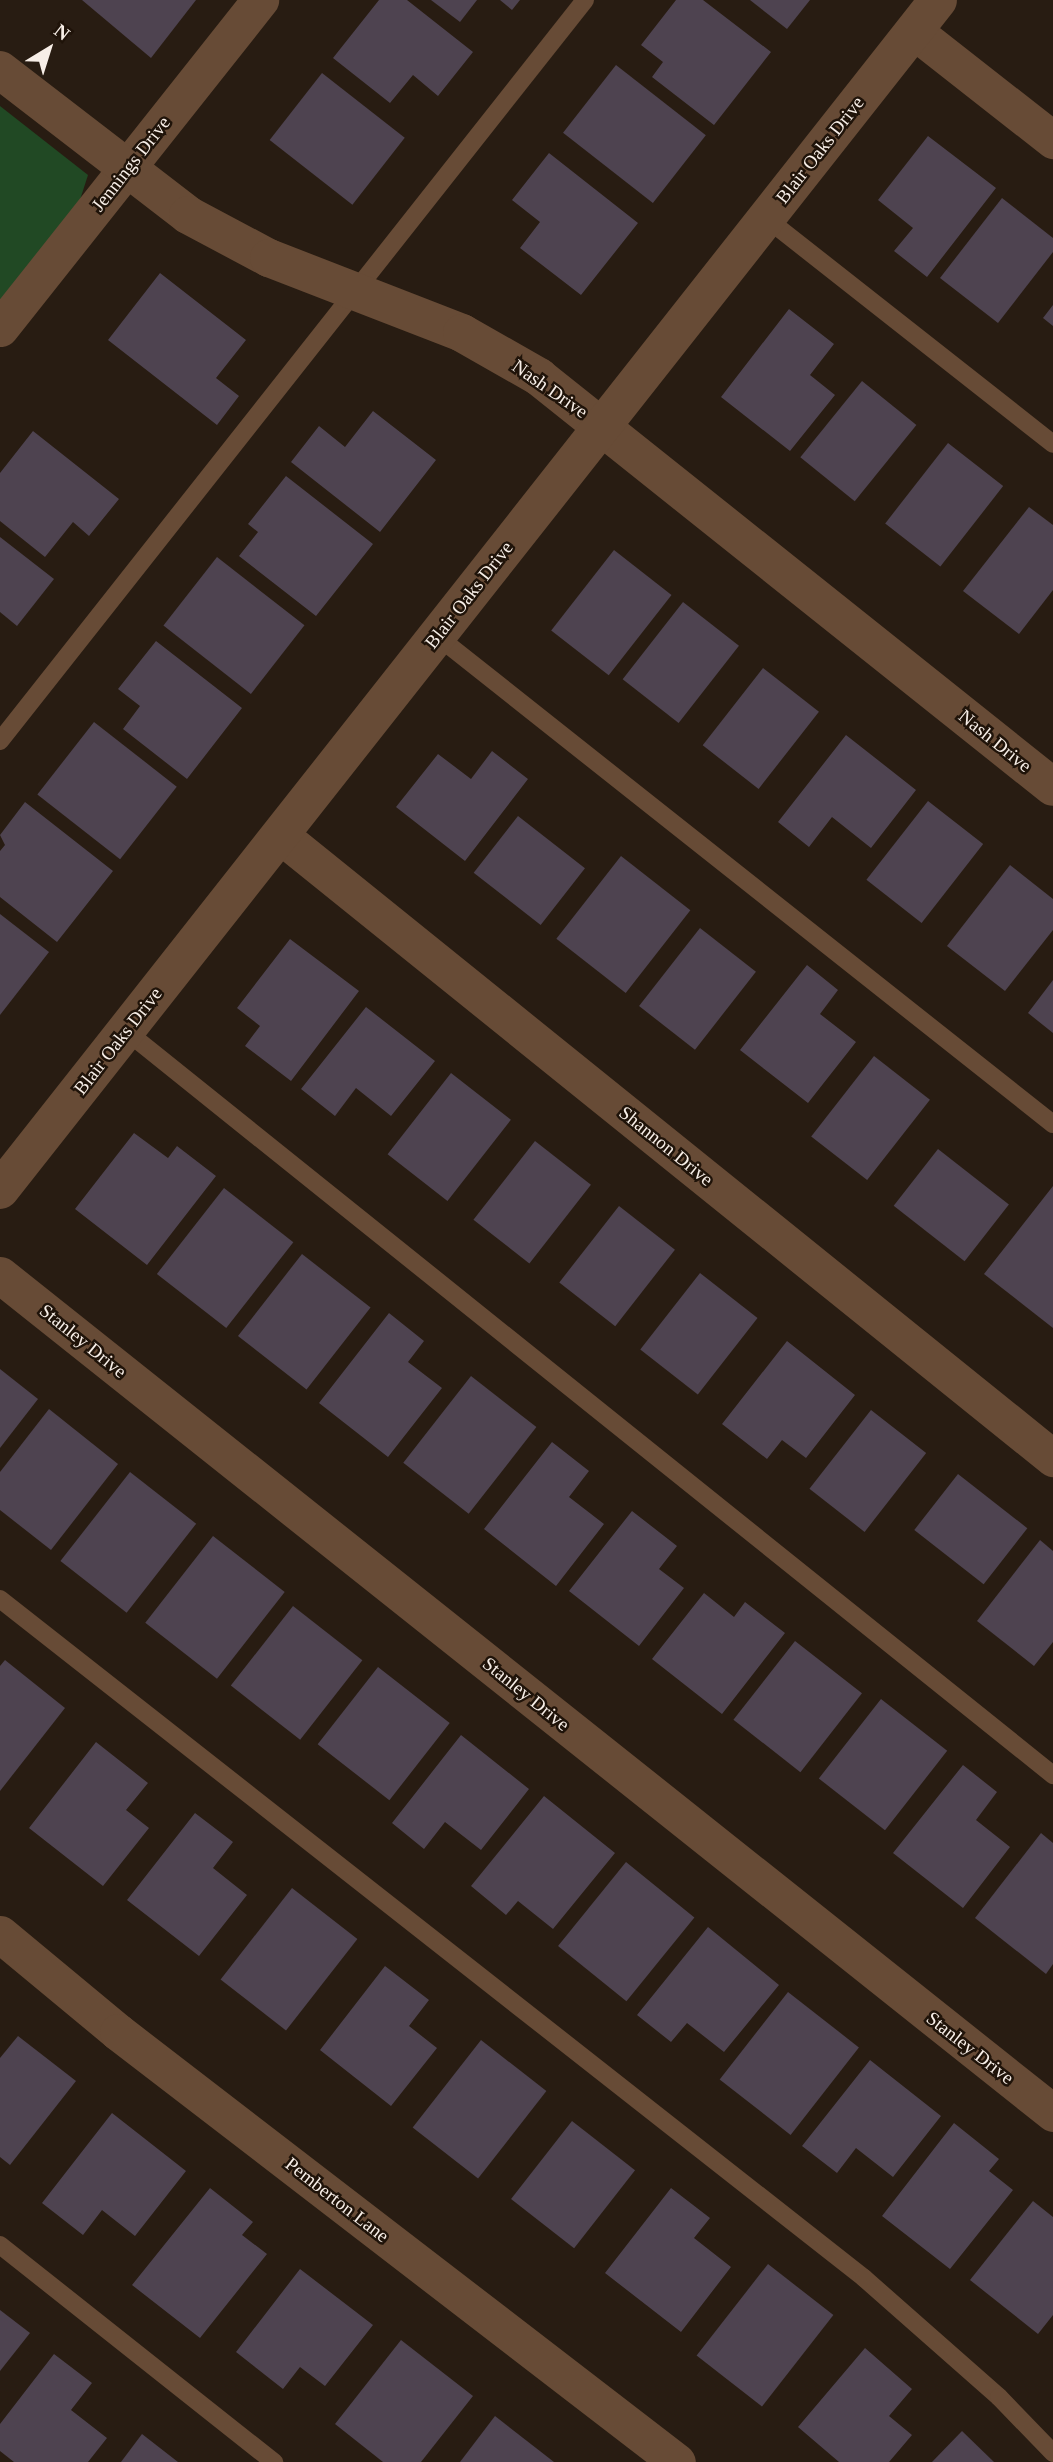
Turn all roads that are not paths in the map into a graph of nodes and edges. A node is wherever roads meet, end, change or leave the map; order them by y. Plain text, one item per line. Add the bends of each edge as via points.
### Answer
1 (260, 0) edge
2 (585, 0) edge
3 (938, 0) edge
4 (914, 31) junction
5 (0, 70) edge
6 (1053, 140) edge
7 (127, 169) junction
8 (766, 218) junction
9 (357, 290) junction
10 (0, 328) edge
11 (602, 426) junction
12 (1053, 444) edge
13 (437, 636) junction
14 (0, 741) edge
15 (1053, 788) edge
16 (280, 835) junction
17 (126, 1031) junction
18 (1053, 1124) edge
19 (0, 1190) edge
20 (0, 1275) edge
21 (1053, 1458) edge
22 (0, 1599) edge
23 (1053, 1776) edge
24 (0, 1934) edge
25 (1053, 2113) edge
26 (0, 2245) edge
27 (1053, 2453) edge
28 (274, 2462) edge
29 (677, 2462) edge

1 - 7 street, Jennings Drive
2 - 9 lane
3 - 4 street, Blair Oaks Drive
4 - 6 street
4 - 8 street, Blair Oaks Drive
5 - 7 street, Nash Drive
7 - 9 street, Nash Drive via 188,215 269,258
7 - 10 street, Jennings Drive
8 - 11 street, Blair Oaks Drive
8 - 12 lane
9 - 11 street, Nash Drive via 462,333 538,377
9 - 14 lane
11 - 13 street, Blair Oaks Drive
11 - 15 street, Nash Drive
13 - 16 street, Blair Oaks Drive
13 - 18 lane
16 - 17 street, Blair Oaks Drive
16 - 21 street, Shannon Drive
17 - 19 street, Blair Oaks Drive
17 - 23 lane
20 - 25 street, Stanley Drive
22 - 27 lane via 864,2278 999,2397
24 - 29 street, Pemberton Lane via 118,2032
26 - 28 lane

